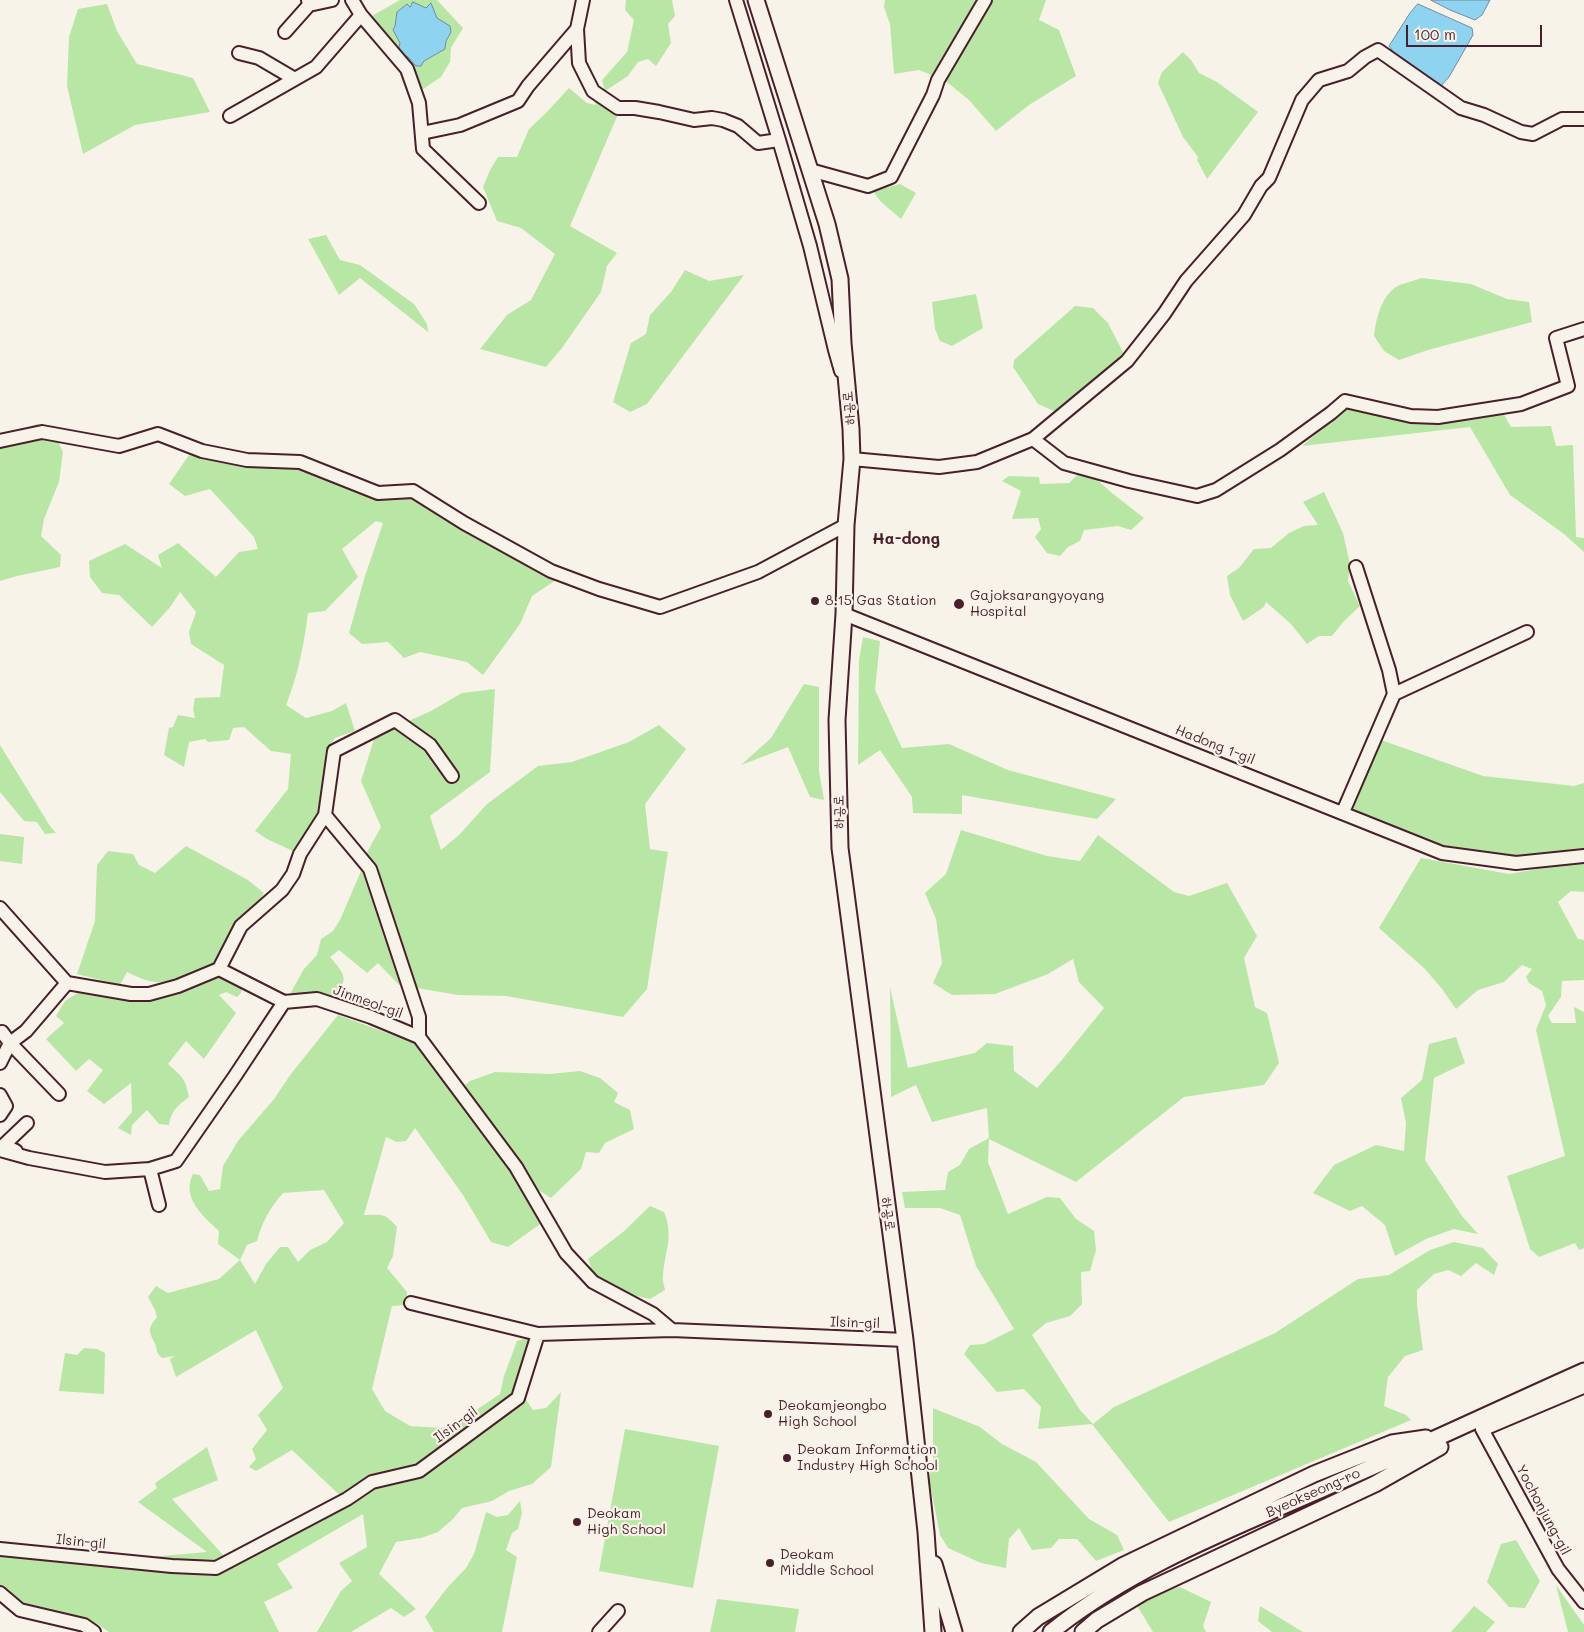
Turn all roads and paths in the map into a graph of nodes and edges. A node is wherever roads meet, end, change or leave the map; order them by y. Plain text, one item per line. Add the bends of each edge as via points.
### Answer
1 (332, 0) edge
2 (352, 0) edge
3 (583, 0) edge
4 (736, 0) edge
5 (756, 0) edge
6 (985, 0) edge
7 (309, 3) edge
8 (361, 15) junction
9 (577, 29) junction
10 (285, 32) dead end
11 (239, 54) dead end
12 (293, 78) junction
13 (230, 116) dead end
14 (1584, 119) edge
15 (422, 133) junction
16 (779, 140) junction
17 (810, 170) junction
18 (479, 203) dead end
19 (1584, 329) edge
20 (848, 391) junction
21 (1033, 439) junction
22 (0, 441) edge
23 (852, 459) junction
24 (846, 525) junction
25 (1356, 567) dead end
26 (844, 614) junction
27 (1527, 632) dead end
28 (1394, 694) junction
29 (452, 776) dead end
30 (1343, 812) junction
31 (325, 815) junction
32 (1584, 856) edge
33 (0, 908) edge
34 (219, 969) junction
35 (67, 983) junction
36 (284, 1002) junction
37 (0, 1032) edge
38 (419, 1037) junction
39 (10, 1043) junction
40 (0, 1063) edge
41 (59, 1094) dead end
42 (0, 1095) edge
43 (0, 1115) edge
44 (27, 1122) dead end
45 (1, 1142) edge
46 (150, 1169) junction
47 (159, 1205) dead end
48 (411, 1302) dead end
49 (672, 1330) junction
50 (538, 1334) junction
51 (905, 1340) junction
52 (1584, 1371) edge
53 (1584, 1385) edge
54 (1475, 1430) junction
55 (1445, 1435) junction
56 (926, 1532) junction
57 (0, 1549) edge
58 (929, 1579) junction
59 (0, 1594) edge
60 (1584, 1602) edge
61 (618, 1611) dead end
62 (94, 1632) edge
63 (599, 1632) edge
64 (923, 1632) edge
65 (933, 1632) edge
66 (954, 1632) edge
67 (1021, 1632) edge
68 (1051, 1632) edge
69 (1065, 1632) edge
70 (1083, 1632) edge

1 - 7 street
2 - 8 street
3 - 9 street
4 - 16 street
5 - 17 main road, 하공로
6 - 17 street via 938,80 891,177 868,186
7 - 10 street
8 - 12 street via 316,67
8 - 15 street via 407,69 419,103
9 - 15 street via 518,101 460,125
9 - 16 street via 580,63 593,91 618,108 694,120 718,119 738,126 758,143
11 - 12 street via 260,58
12 - 13 street
14 - 21 street via 1562,119 1533,134 1521,132 1461,108 1378,50 1348,71 1318,80 1302,100 1269,178 1244,215 1186,281 1127,361
15 - 18 street via 423,149
16 - 20 street
17 - 20 main road, 하공로 via 840,279
19 - 21 street via 1556,338 1568,386 1521,404 1438,417 1411,416 1345,401 1280,450 1216,490 1197,496 1064,463
20 - 23 main road, 하공로
21 - 23 street via 977,462 939,467
22 - 24 street via 42,432 119,446 158,434 202,451 247,460 300,462 378,493 413,491 551,571 660,607 758,572
23 - 24 main road, 하공로
24 - 26 main road, 하공로
25 - 28 street
26 - 30 street, Hadong 1-gil
26 - 51 main road, 하공로 via 837,720 840,848
27 - 28 street
28 - 30 street
29 - 31 street via 430,745 395,720 334,751
30 - 32 street, Hadong 1-gil via 1442,853 1516,863
31 - 34 street via 282,890 241,926
31 - 38 street via 370,869 419,1018
33 - 35 street
34 - 35 street via 149,994
34 - 36 street
35 - 39 street via 26,1031
36 - 38 street, Jinmeol-gil via 317,999
36 - 46 street via 176,1161
37 - 39 street
38 - 49 street via 516,1166 566,1253 593,1282 653,1314
39 - 40 street
39 - 41 street
42 - 43 street via 6,1106
44 - 45 street
45 - 46 street via 29,1158 105,1172
46 - 47 street
48 - 50 street
49 - 50 street, Ilsin-gil
49 - 51 street, Ilsin-gil
50 - 57 street, Ilsin-gil via 518,1398 419,1471 372,1482 216,1568
51 - 56 main road, 하공로
52 - 55 main road, Byeokseong-ro
53 - 54 main road, Byeokseong-ro
54 - 60 street, Yochonjung-gil via 1558,1569
54 - 69 main road, Byeokseong-ro via 1426,1447 1184,1559 1106,1603
54 - 70 main road via 1375,1484 1142,1593
55 - 67 main road via 1392,1443 1314,1474 1124,1565 1038,1617
55 - 68 main road, Byeokseong-ro via 1197,1545 1114,1589
56 - 58 main road, 하공로
56 - 66 main road
58 - 64 main road
58 - 65 main road, 하공로
59 - 62 street via 20,1610 84,1625
61 - 63 street

